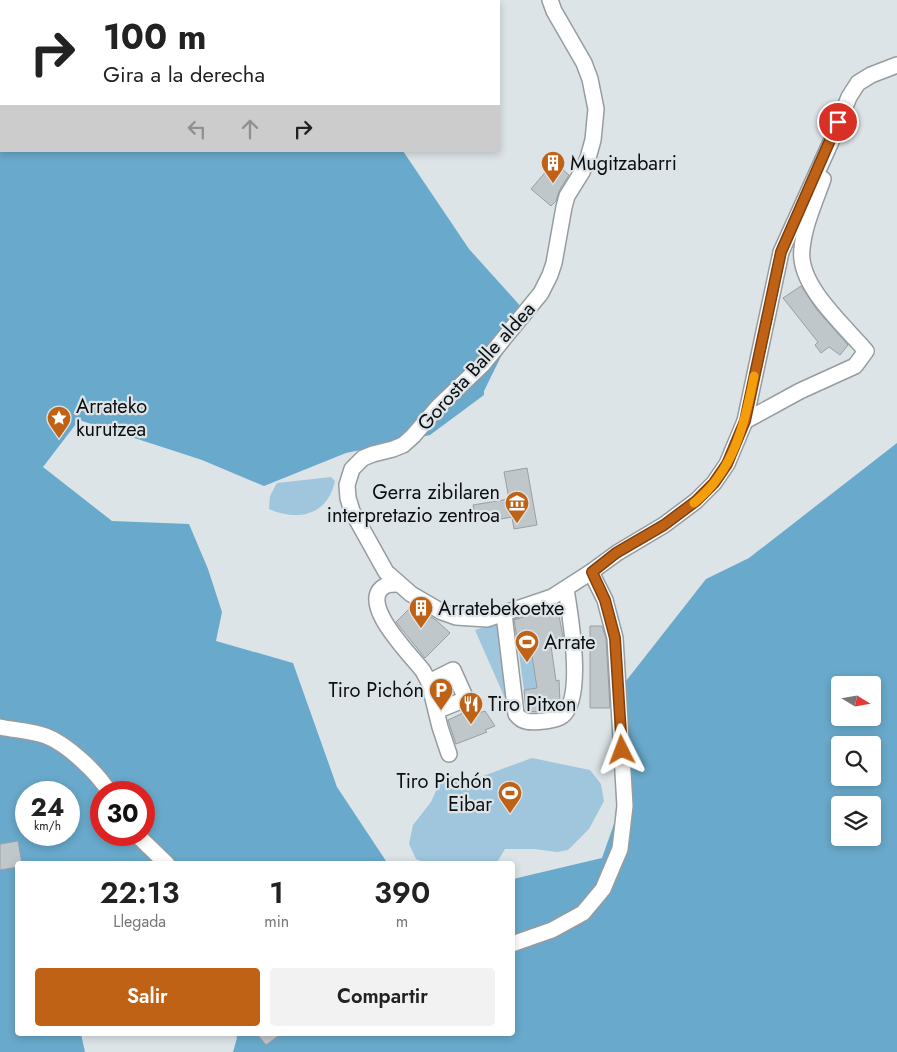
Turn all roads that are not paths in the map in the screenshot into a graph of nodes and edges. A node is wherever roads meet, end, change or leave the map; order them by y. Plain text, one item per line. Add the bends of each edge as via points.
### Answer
1 (550, 0) edge
2 (897, 66) edge
3 (830, 144) junction
4 (745, 421) junction
5 (592, 572) junction
6 (392, 584) junction
7 (566, 589) junction
8 (504, 614) junction
9 (429, 682) junction
10 (436, 711) junction
11 (0, 727) edge
12 (449, 754) dead end
13 (102, 781) edge
14 (148, 846) edge
15 (164, 861) edge
16 (515, 943) edge

1 - 6 street, Gorosta Balle aldea via 590,79 596,109 593,140 582,172 567,196 554,263 541,293 483,364 413,436 393,449 363,458 352,469 347,485 352,511
2 - 3 street via 871,74 858,83
3 - 4 street, Gorosta Balle aldea via 781,252
3 - 4 street via 827,168 801,251 802,265 815,292 866,351 855,366
4 - 5 street, Gorosta Balle aldea via 727,464 696,501
5 - 7 street, Gorosta Balle aldea
5 - 16 street via 605,600 615,638 625,806 620,850 603,889 583,913 552,930
6 - 8 street, Gorosta Balle aldea via 456,617 487,618
6 - 9 street via 379,592 379,610
7 - 8 street, Gorosta Balle aldea
7 - 8 street via 574,634 574,682 571,704 563,716 554,720 526,722 516,714
9 - 10 street
9 - 10 street via 453,670 466,699
10 - 12 street
11 - 13 street via 46,736 76,755
14 - 15 street

